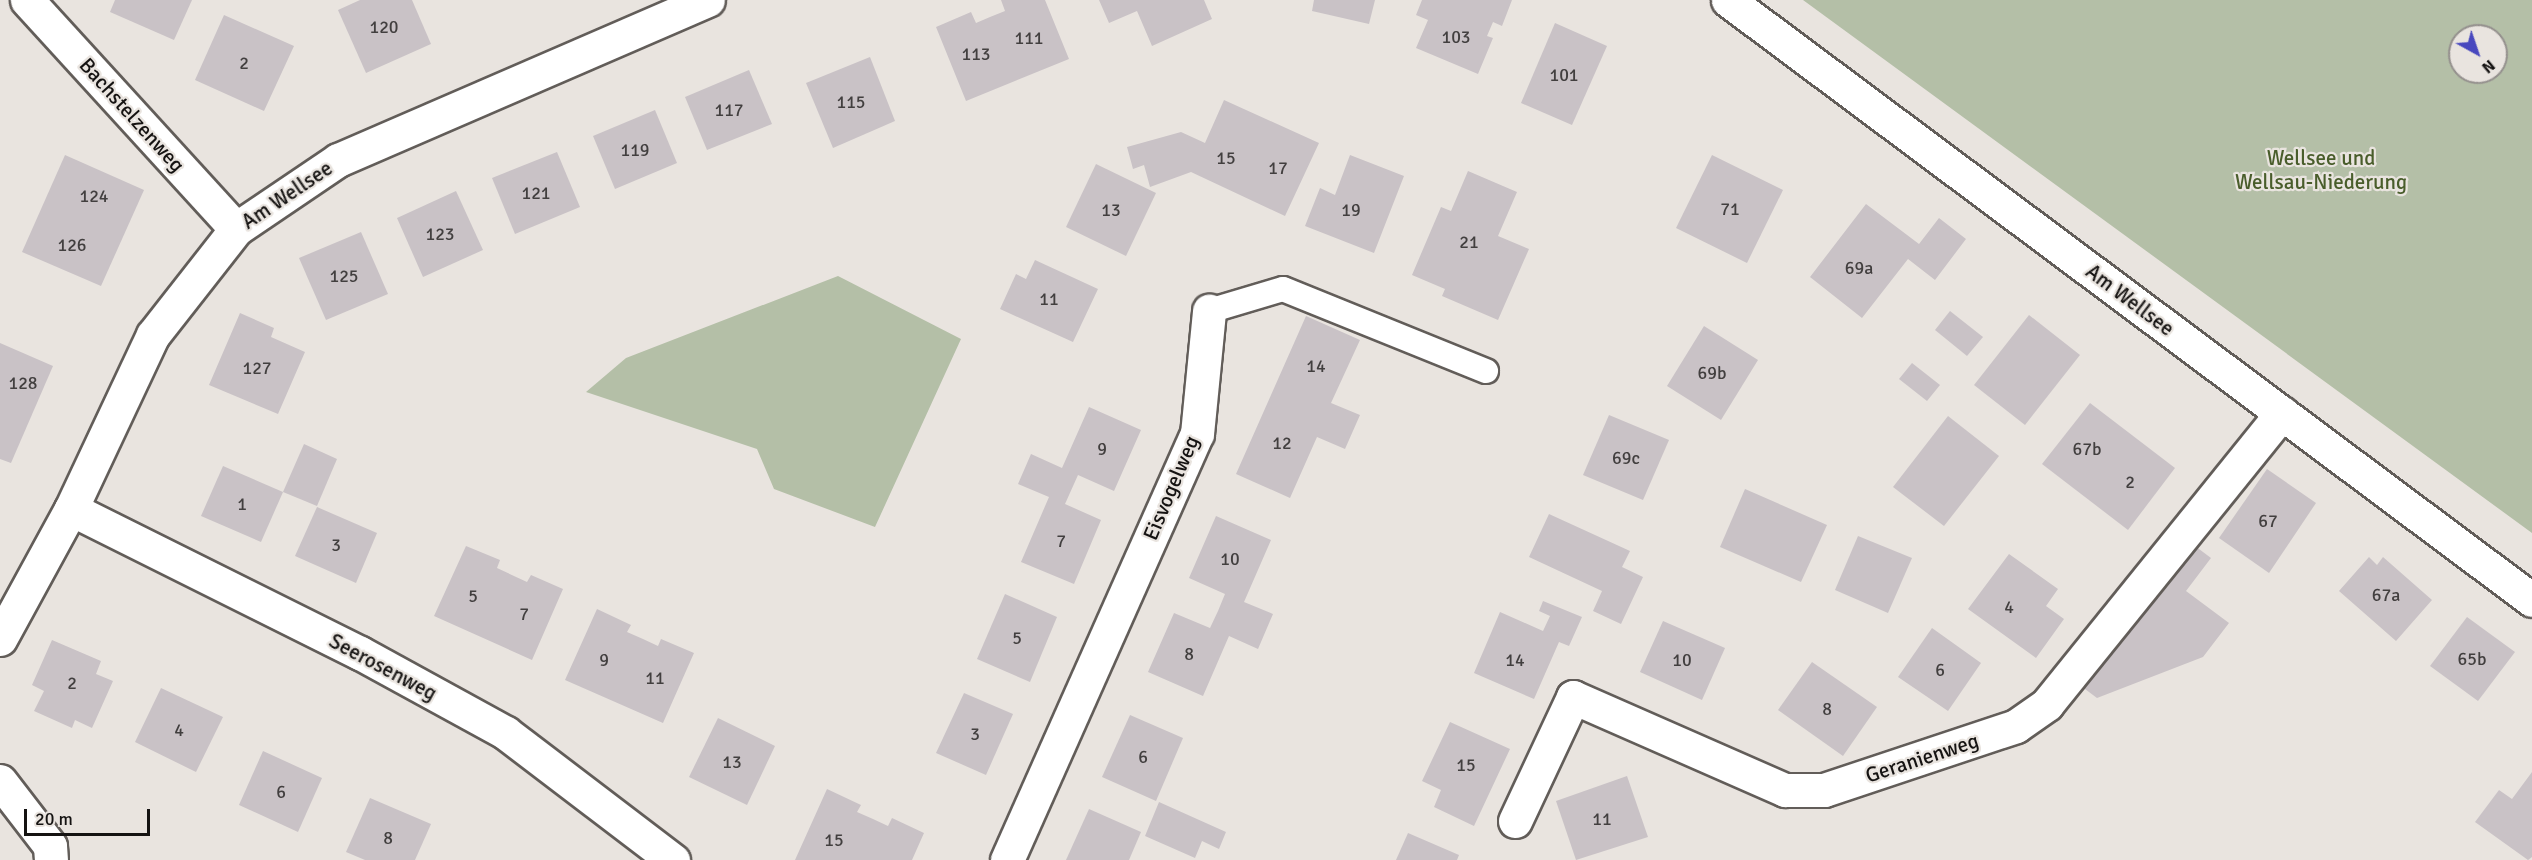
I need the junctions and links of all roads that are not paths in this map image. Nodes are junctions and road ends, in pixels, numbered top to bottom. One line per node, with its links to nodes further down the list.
1 (27, 0): 4 (street, Bachstelzenweg)
2 (708, 0): 4 (street, Am Wellsee)
3 (1728, 0): 7 (street, Am Wellsee)
4 (236, 229): 8 (street, Am Wellsee)
5 (1209, 311): 6 (lane, Eisvogelweg); 15 (street, Eisvogelweg)
6 (1486, 371)
7 (2282, 413): 9 (street, Am Wellsee); 12 (street, Geranienweg)
8 (71, 509): 10 (street, Am Wellsee); 14 (street, Seerosenweg)
9 (2532, 600)
10 (0, 639)
11 (0, 782): 13 (street)
12 (1515, 821)
13 (51, 860)
14 (673, 860)
15 (1007, 860)

